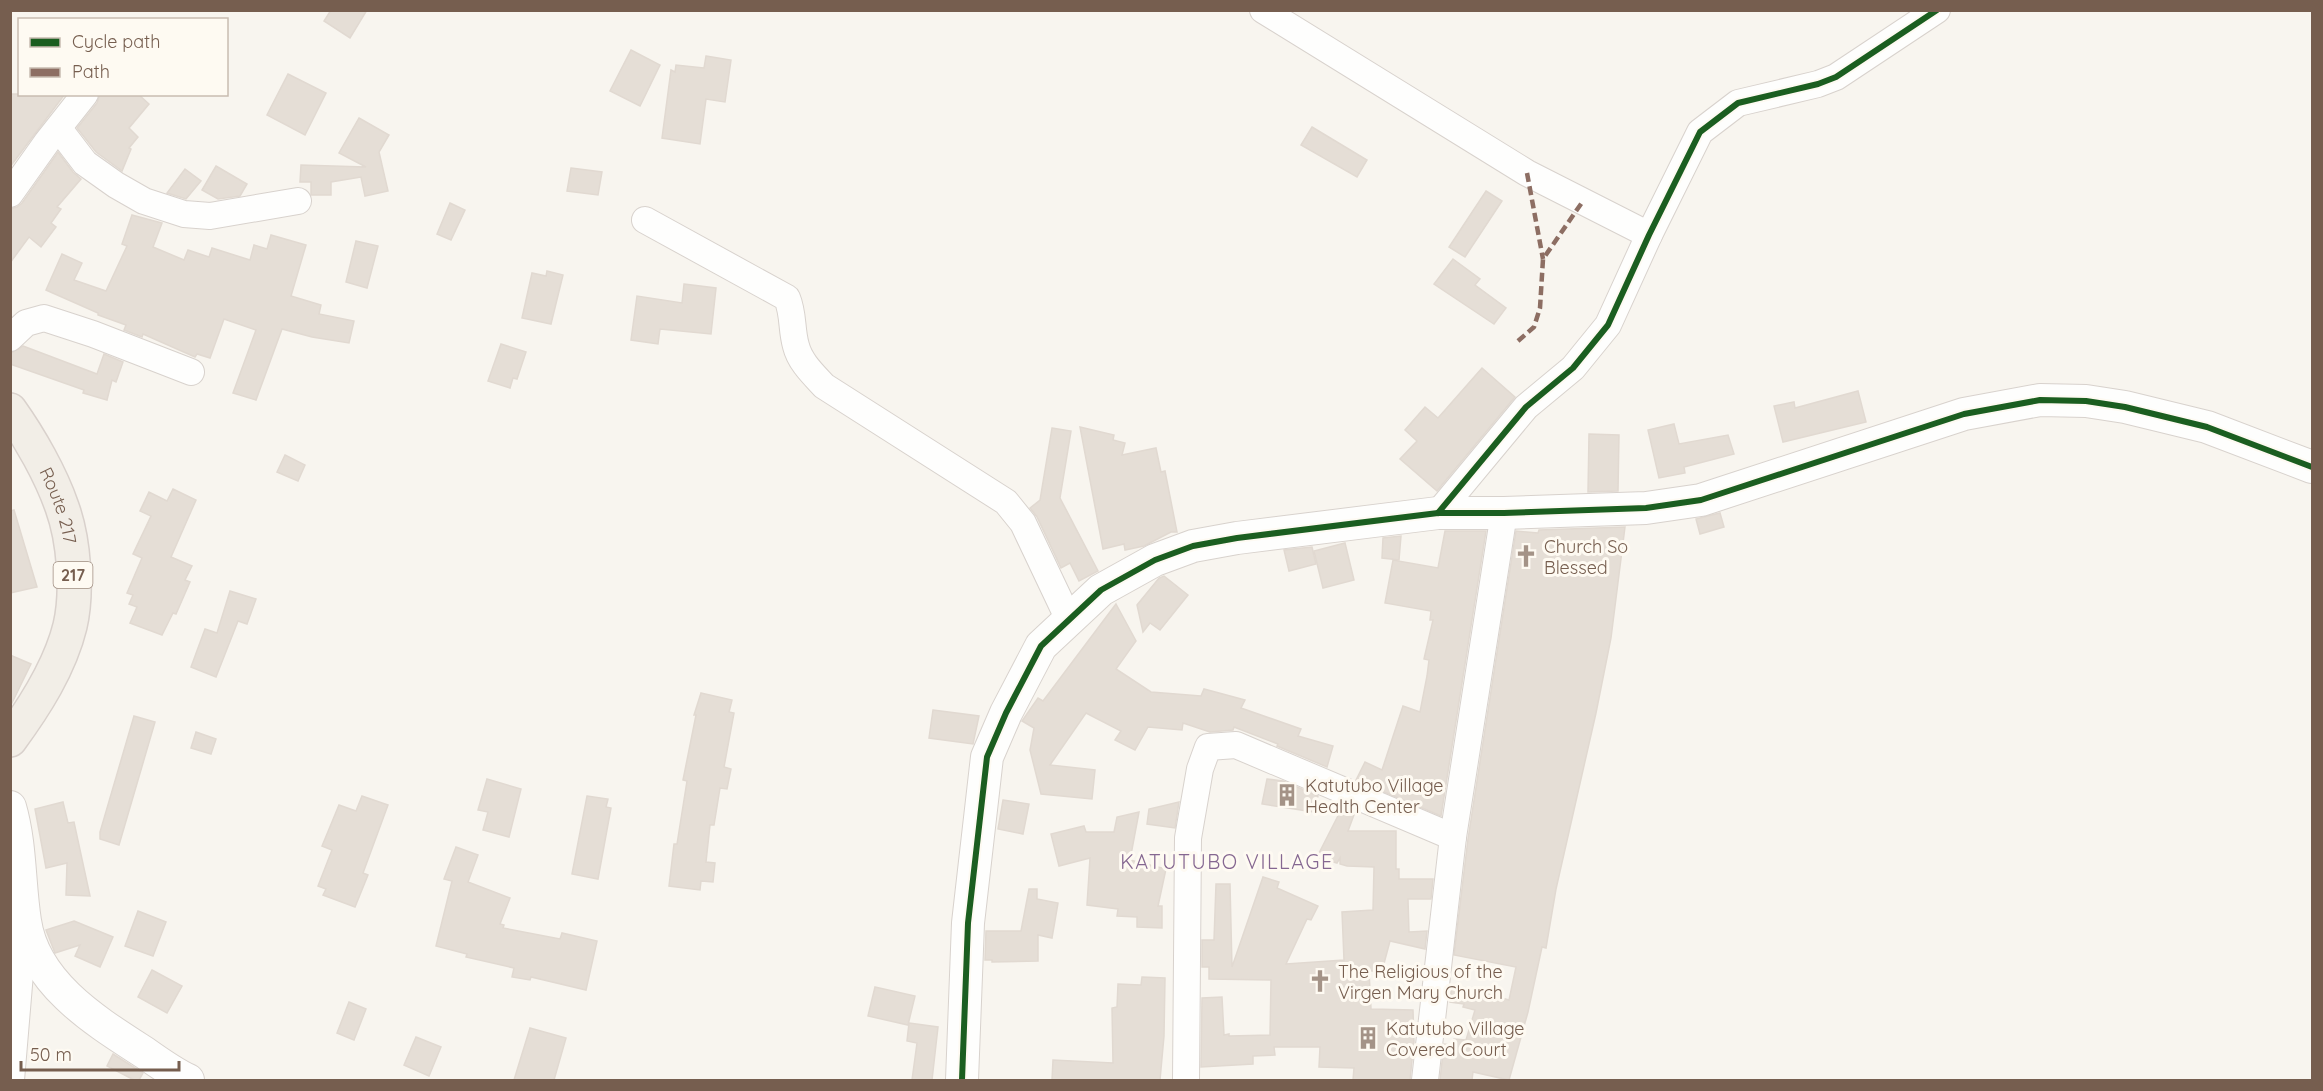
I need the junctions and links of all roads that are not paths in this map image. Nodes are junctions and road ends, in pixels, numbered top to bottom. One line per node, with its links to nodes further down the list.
1 (1263, 10): 8 (street)
2 (1937, 10): 8 (street)
3 (84, 96): 4 (street)
4 (59, 129): 5 (street); 6 (street)
5 (10, 194)
6 (298, 201)
7 (645, 220): 15 (street)
8 (1649, 235): 13 (street)
9 (10, 338): 10 (street)
10 (191, 372)
11 (10, 410): 16 (main road, Route 217 / 217)
12 (2313, 467): 14 (street)
13 (1438, 513): 14 (street); 15 (street)
14 (1504, 513): 18 (street)
15 (1069, 620): 22 (street)
16 (10, 740)
17 (10, 807): 19 (street)
18 (1453, 837): 23 (street); 24 (street)
19 (25, 923): 20 (street); 21 (street)
20 (11, 1080)
21 (188, 1080)
22 (962, 1080)
23 (1186, 1080)
24 (1425, 1080)

